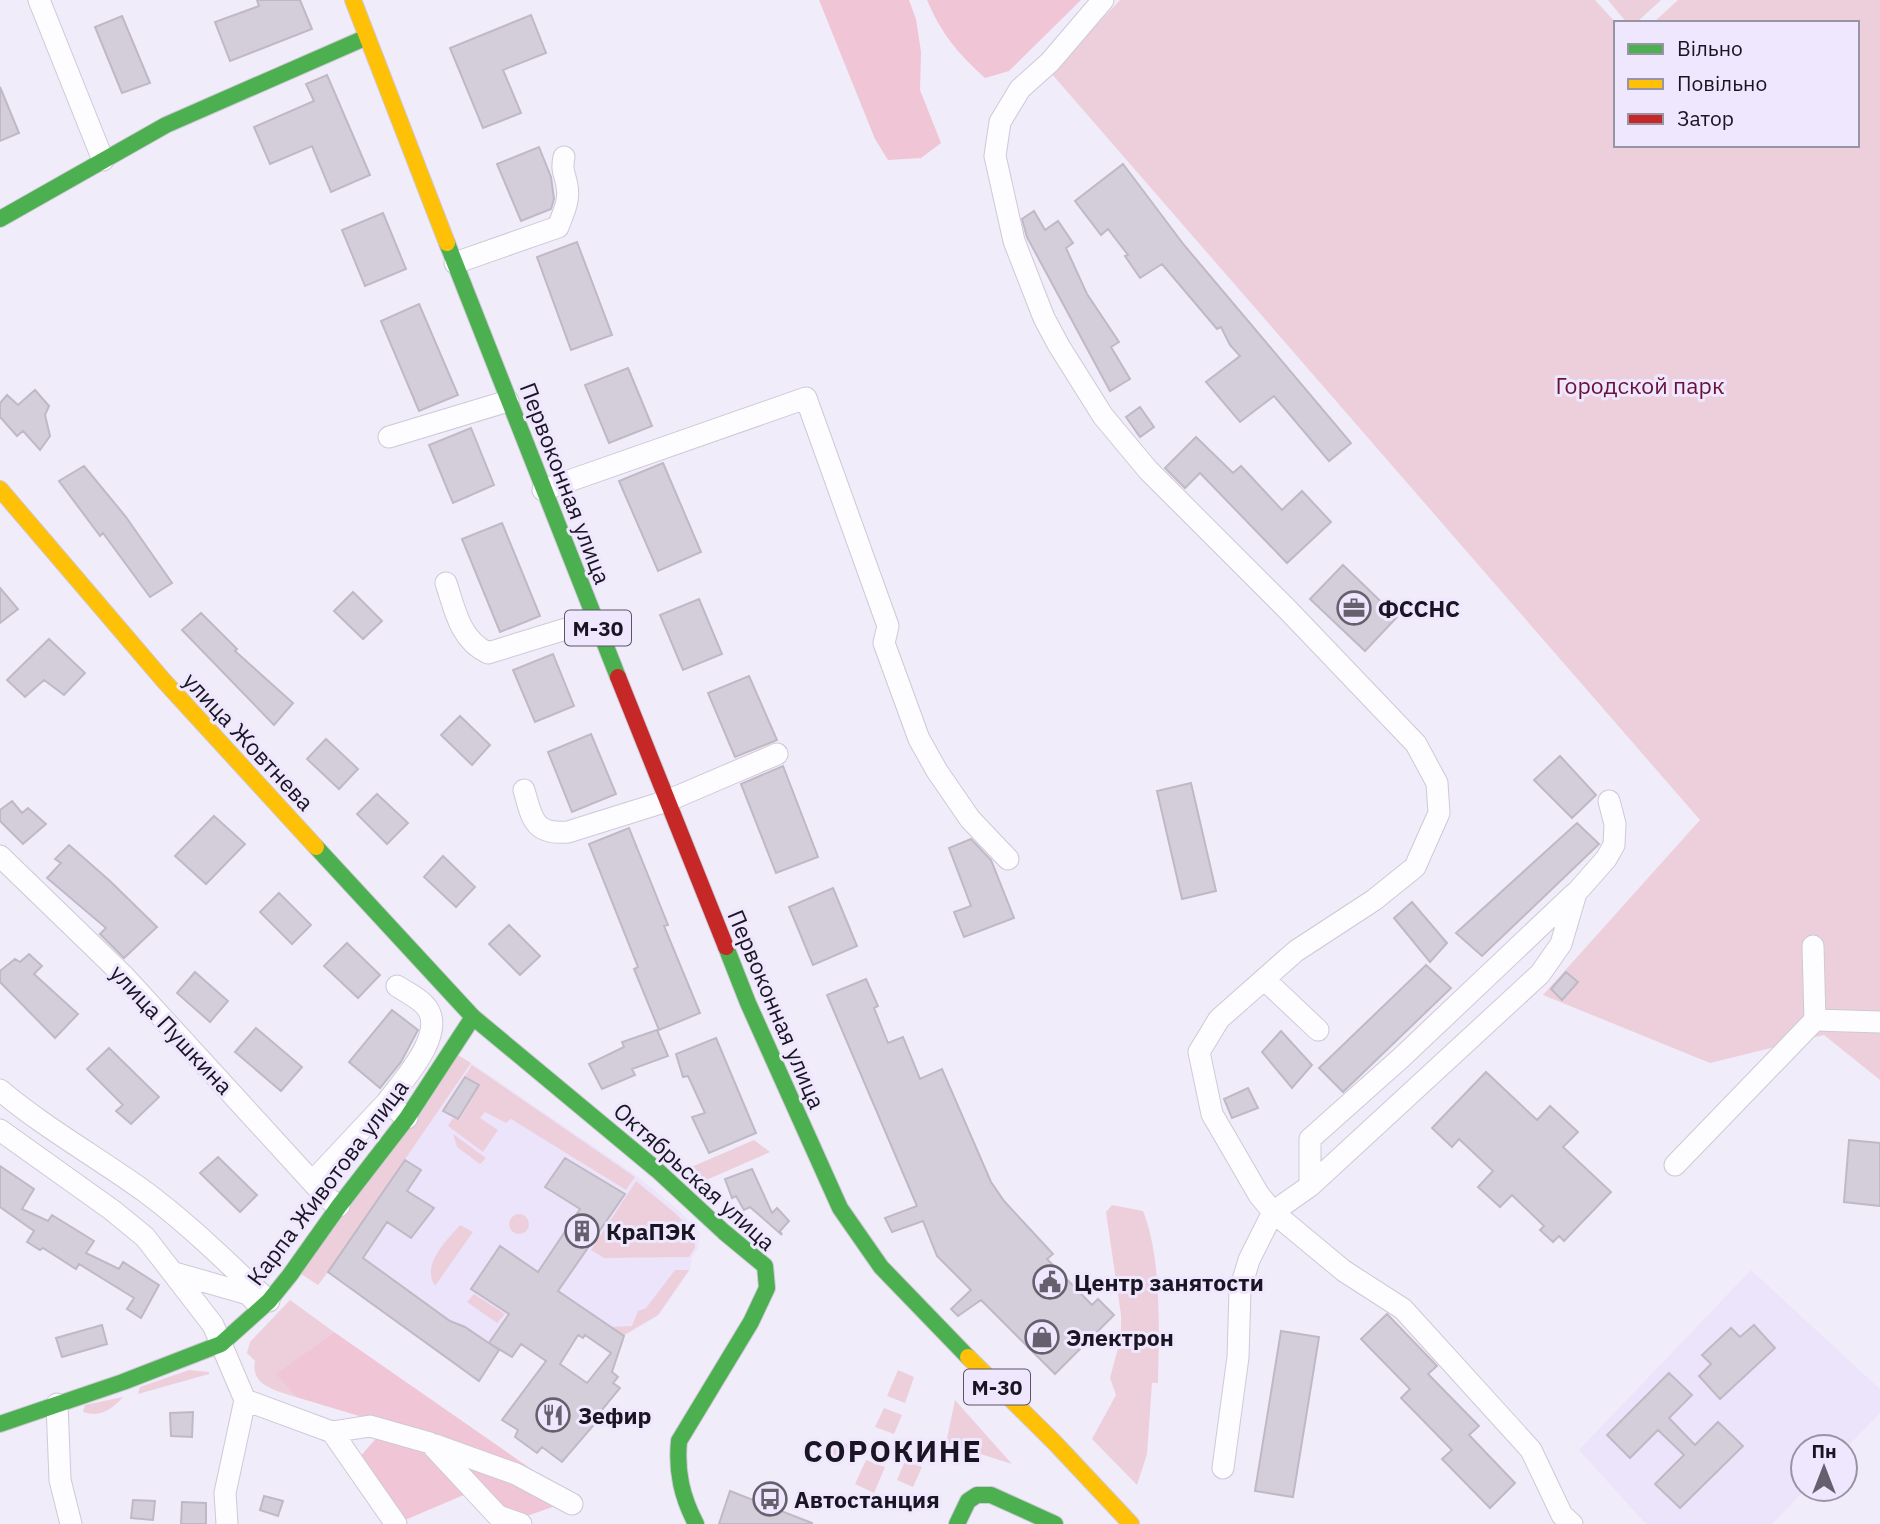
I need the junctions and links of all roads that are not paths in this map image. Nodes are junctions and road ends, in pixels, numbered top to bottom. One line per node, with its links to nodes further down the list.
1 (39, 0): 6 (street)
2 (353, 0): 4 (main road, Первоконная улица / М-30)
3 (1103, 0): 23 (street)
4 (368, 37): 6 (main road); 8 (main road, Первоконная улица / М-30)
5 (564, 157): 8 (street)
6 (103, 160): 7 (main road)
7 (0, 219)
8 (455, 263): 9 (main road, Первоконная улица / М-30)
9 (509, 401): 10 (street); 12 (main road, Первоконная улица / М-30)
10 (388, 437)
11 (0, 489): 25 (main road, улица Жовтнева)
12 (543, 491): 14 (main road, Первоконная улица / М-30); 20 (street)
13 (446, 583): 14 (street)
14 (595, 620): 17 (main road, Первоконная улица / М-30)
15 (777, 754): 17 (street)
16 (524, 790): 17 (street)
17 (667, 801): 57 (main road, Первоконная улица / М-30)
18 (1609, 801): 21 (street)
19 (0, 856): 34 (street, улица Пушкина)
20 (1008, 859)
21 (1576, 893): 35 (street); 35 (street)
22 (1813, 947): 26 (street)
23 (1265, 980): 28 (street); 37 (street)
24 (397, 986): 30 (street)
25 (473, 1017): 31 (main road, Карпа Животова улица); 54 (main road, Октябрьская улица)
26 (1815, 1020): 27 (street); 33 (street)
27 (1880, 1022)
28 (1318, 1030)
29 (0, 1090): 39 (street)
30 (387, 1102): 31 (street); 34 (street)
31 (407, 1118): 36 (main road, Карпа Животова улица)
32 (0, 1129): 38 (street)
33 (1675, 1165)
34 (313, 1181): 36 (street, улица Пушкина)
35 (1310, 1186): 37 (street)
36 (338, 1206): 39 (main road, Карпа Животова улица)
37 (1273, 1212): 46 (street); 49 (street)
38 (175, 1273): 39 (street); 40 (street)
39 (265, 1304): 40 (main road, Карпа Животова улица)
40 (222, 1343): 41 (street); 42 (main road, Карпа Животова улица)
41 (245, 1400): 44 (street); 51 (street)
42 (57, 1404): 43 (main road, Карпа Животова улица); 50 (street)
43 (0, 1424)
44 (332, 1432): 45 (street); 52 (street)
45 (430, 1443): 47 (street); 48 (street)
46 (1223, 1468)
47 (572, 1504)
48 (501, 1520): 53 (street)
49 (1562, 1521)
50 (71, 1524)
51 (227, 1524)
52 (396, 1524)
53 (521, 1524)
54 (696, 1524)
55 (957, 1524): 56 (main road)
56 (1055, 1524)
57 (1132, 1524)

